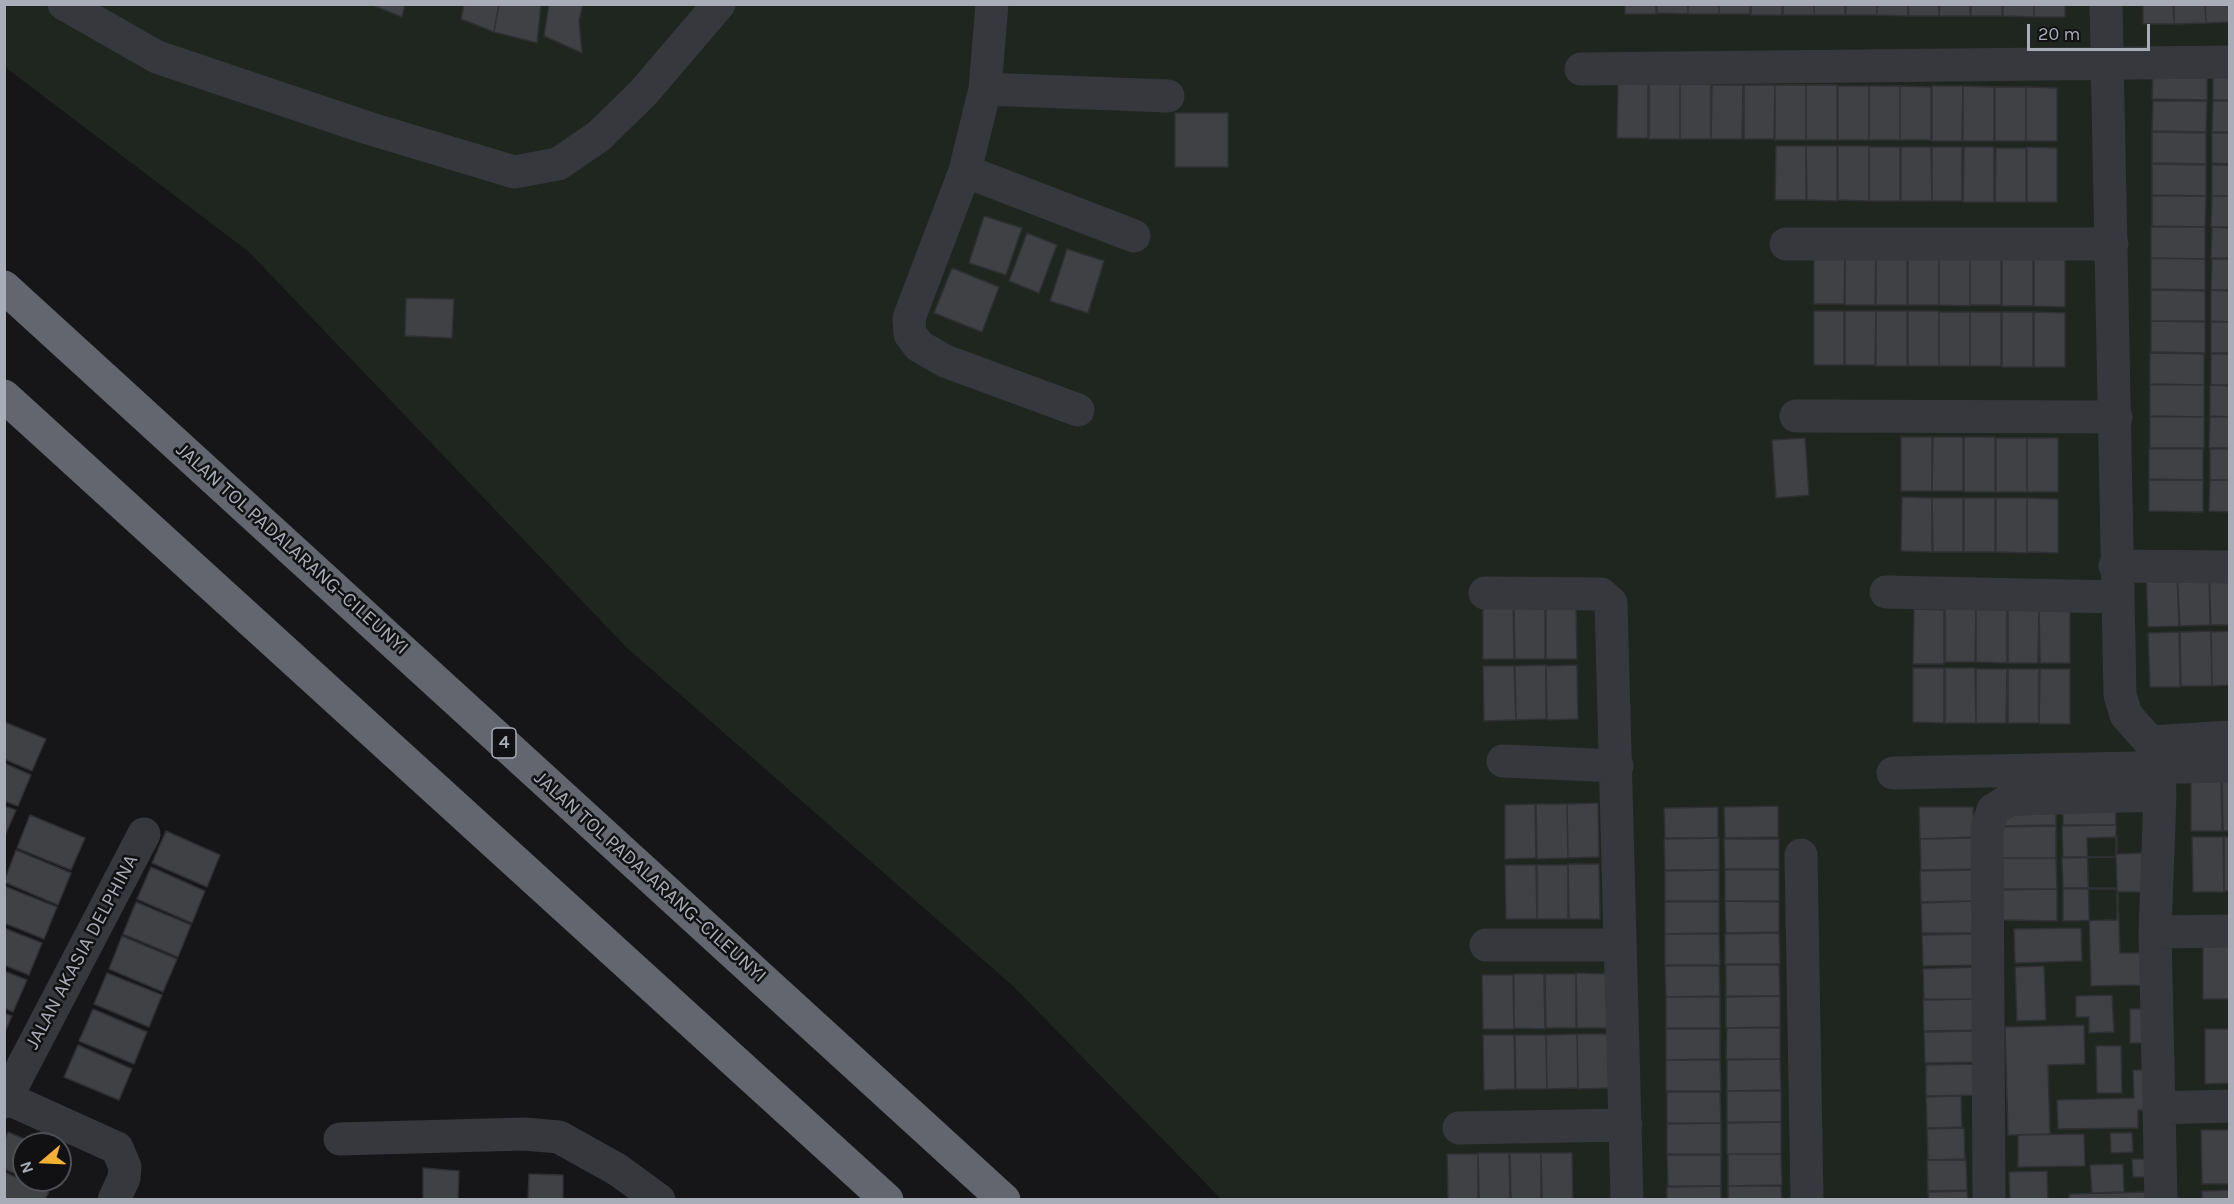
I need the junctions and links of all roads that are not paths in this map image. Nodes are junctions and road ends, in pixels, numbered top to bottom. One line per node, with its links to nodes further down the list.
1 (719, 4): 4 (street)
2 (992, 4): 8 (street)
3 (2106, 4): 6 (street)
4 (64, 5)
5 (2229, 62): 6 (street)
6 (2106, 64): 7 (street); 13 (street)
7 (1581, 69)
8 (985, 89): 9 (street); 10 (street)
9 (1168, 96)
10 (965, 171): 11 (street); 16 (street)
11 (1134, 236)
12 (1786, 244): 13 (street)
13 (2112, 244): 18 (street)
14 (4, 287): 44 (highway, JALAN TOL PADALARANG–CILEUNYI / 4)
15 (4, 396): 43 (highway)
16 (1078, 410)
17 (1796, 416): 18 (street)
18 (2116, 417): 20 (street)
19 (2229, 567): 20 (street)
20 (2116, 582): 21 (street); 27 (street)
21 (1886, 592)
22 (1485, 593): 25 (street)
23 (2229, 737): 27 (street)
24 (1503, 761): 25 (street)
25 (1617, 766): 34 (street)
26 (2229, 766): 27 (street)
27 (2156, 768): 28 (street); 32 (street); 47 (street)
28 (1893, 773)
29 (144, 834): 35 (street, JALAN AKASIA DELPHINA)
30 (1801, 855): 46 (street)
31 (2229, 931): 32 (street)
32 (2155, 932): 37 (street)
33 (1486, 945): 34 (street)
34 (1618, 945): 38 (street)
35 (5, 1099): 41 (street)
36 (2229, 1106): 37 (street)
37 (2158, 1108): 48 (street)
38 (1626, 1125): 39 (street); 45 (street)
39 (1459, 1128)
40 (340, 1139): 42 (street)
41 (114, 1200)
42 (659, 1200)
43 (887, 1200)
44 (1004, 1200)
45 (1627, 1200)
46 (1807, 1200)
47 (1989, 1200)
48 (2161, 1200)

